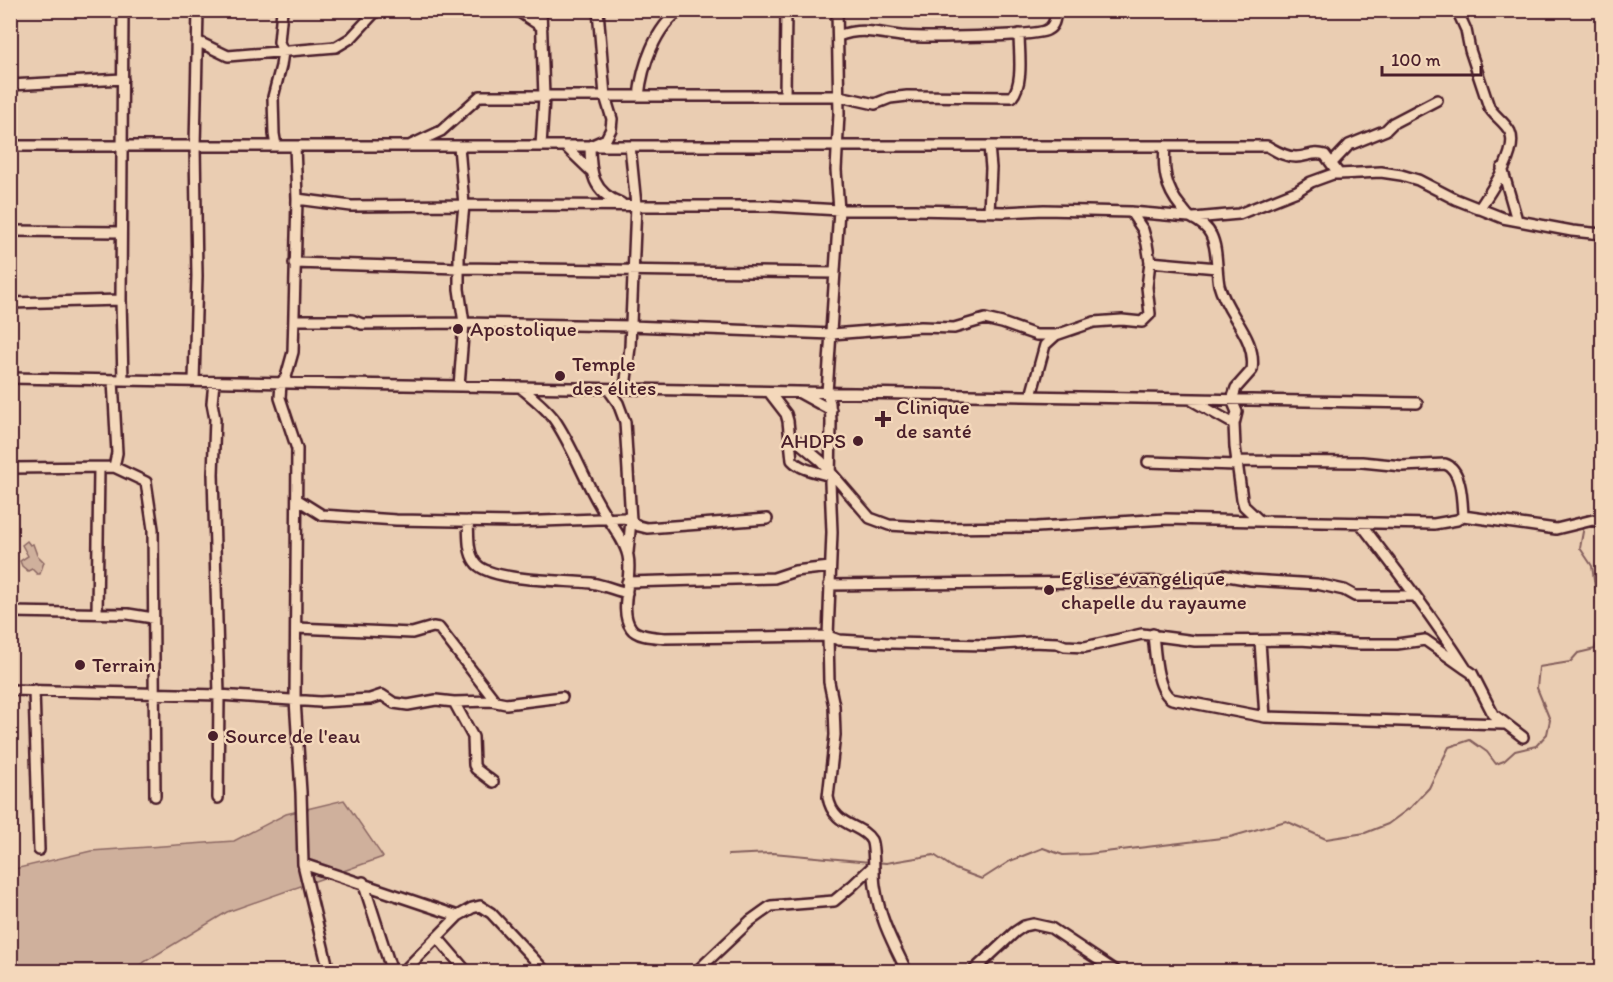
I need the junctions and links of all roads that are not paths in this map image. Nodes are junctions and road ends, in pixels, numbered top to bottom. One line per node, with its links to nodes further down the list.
1 (123, 10): 18 (street)
2 (198, 10): 16 (street)
3 (282, 10): 17 (street)
4 (377, 10): 17 (street)
5 (516, 10): 13 (street)
6 (541, 10): 13 (street)
7 (598, 10): 20 (street)
8 (786, 10): 22 (street)
9 (837, 10): 15 (street)
10 (1056, 10): 14 (street)
11 (1457, 10): 43 (street)
12 (676, 12): 21 (street)
13 (542, 27): 24 (street)
14 (1018, 34): 15 (street); 23 (street)
15 (838, 36): 23 (street)
16 (199, 42): 17 (street); 29 (street)
17 (283, 52): 30 (street)
18 (123, 79): 19 (street); 28 (street)
19 (10, 85)
20 (604, 96): 21 (street); 24 (street); 37 (street)
21 (639, 96): 22 (street)
22 (785, 96): 23 (street)
23 (839, 96): 39 (street)
24 (544, 97): 26 (street); 35 (street)
25 (1437, 100): 42 (street)
26 (441, 131): 32 (street); 33 (street)
27 (10, 146): 28 (street)
28 (122, 146): 29 (street); 56 (street)
29 (195, 146): 30 (street); 75 (street)
30 (276, 146): 31 (street)
31 (295, 146): 32 (street); 46 (street)
32 (408, 146): 33 (street)
33 (434, 146): 34 (street)
34 (459, 146): 35 (street); 47 (street)
35 (540, 146): 36 (street)
36 (565, 146): 37 (street); 44 (street)
37 (590, 146): 38 (street); 44 (street)
38 (630, 146): 39 (street); 48 (street)
39 (836, 146): 40 (street); 50 (street)
40 (988, 146): 41 (street); 51 (street)
41 (1165, 146): 42 (street); 53 (street)
42 (1332, 163): 45 (street)
43 (1502, 168): 49 (street); 54 (street)
44 (590, 170): 48 (street)
45 (1339, 174): 49 (street); 53 (street)
46 (297, 199): 47 (street); 59 (street)
47 (464, 205): 48 (street); 61 (street)
48 (632, 205): 50 (street); 63 (street)
49 (1479, 209): 54 (street)
50 (839, 210): 51 (street); 64 (street)
51 (989, 212): 52 (street)
52 (1131, 212): 53 (street); 58 (street)
53 (1192, 217): 62 (street)
54 (1517, 220): 57 (street)
55 (10, 231): 56 (street)
56 (121, 232): 66 (street)
57 (1602, 234)
58 (1150, 262): 62 (street); 72 (street)
59 (294, 263): 60 (street); 65 (street)
60 (309, 263): 61 (street); 65 (street)
61 (459, 268): 63 (street); 69 (street)
62 (1217, 268): 87 (street)
63 (633, 270): 64 (street); 70 (street)
64 (836, 273): 71 (street)
65 (294, 275): 68 (street)
66 (121, 300): 67 (street); 74 (street)
67 (10, 303)
68 (294, 320): 69 (street); 77 (street)
69 (464, 323): 70 (street); 78 (street)
70 (631, 326): 71 (street); 81 (street)
71 (831, 333): 72 (street); 84 (street)
72 (1056, 335): 85 (street)
73 (10, 378): 74 (street)
74 (118, 380): 75 (street); 94 (street)
75 (194, 381): 76 (street)
76 (214, 382): 77 (street); 124 (street)
77 (281, 383): 78 (street); 98 (street)
78 (459, 386): 79 (street)
79 (520, 387): 80 (street); 100 (street)
80 (608, 389): 81 (street); 102 (street)
81 (623, 389): 82 (street)
82 (770, 392): 83 (street); 91 (street)
83 (798, 392): 84 (street); 89 (street)
84 (826, 393): 85 (street); 89 (street)
85 (1031, 396): 86 (street)
86 (1188, 399): 87 (street); 90 (street)
87 (1232, 400): 88 (street); 90 (street)
88 (1417, 403)
89 (831, 410): 97 (street)
90 (1234, 424): 93 (street)
91 (790, 435): 97 (street); 97 (street)
92 (1148, 462): 93 (street)
93 (1236, 463): 99 (street); 103 (street)
94 (114, 467): 96 (street); 115 (street)
95 (10, 468): 96 (street)
96 (99, 468): 114 (street)
97 (830, 474): 103 (street); 108 (street)
98 (297, 500): 104 (street); 116 (street)
99 (1463, 516): 105 (street); 106 (street)
100 (607, 518): 102 (street); 104 (street); 107 (street)
101 (767, 519): 102 (street)
102 (631, 520): 107 (street)
103 (1260, 521): 106 (street)
104 (468, 522): 111 (street)
105 (1602, 523)
106 (1361, 524): 112 (street)
107 (628, 554): 109 (street)
108 (830, 567): 109 (street); 110 (street)
109 (627, 582): 111 (street)
110 (829, 585): 112 (street); 118 (street)
111 (627, 593): 118 (street)
112 (1414, 596): 120 (street)
113 (10, 612): 114 (street)
114 (97, 613): 115 (street)
115 (153, 618): 123 (street)
116 (297, 628): 126 (street); 128 (street)
117 (1153, 634): 118 (street); 119 (street); 129 (street)
118 (828, 636): 137 (street)
119 (1260, 641): 120 (street); 129 (street)
120 (1466, 669): 130 (street)
121 (10, 690): 122 (street)
122 (34, 690): 123 (street); 135 (street)
123 (156, 694): 124 (street); 133 (street)
124 (219, 695): 126 (street); 134 (street)
125 (562, 697): 128 (street)
126 (295, 700): 127 (street); 136 (street)
127 (454, 702): 128 (street); 132 (street)
128 (496, 702)
129 (1265, 717): 130 (street)
130 (1504, 724): 131 (street)
131 (1523, 737)
132 (493, 782)
133 (155, 796)
134 (218, 798)
135 (39, 850)
136 (303, 864): 138 (street); 141 (street)
137 (873, 866): 146 (street); 147 (street)
138 (363, 882): 139 (street); 142 (street)
139 (459, 916): 140 (street); 145 (street)
140 (436, 936): 143 (street); 144 (street)
141 (329, 972)
142 (392, 972)
143 (403, 972)
144 (467, 972)
145 (546, 972)
146 (696, 972)
147 (907, 972)
148 (972, 972): 149 (street)
149 (1117, 972)

